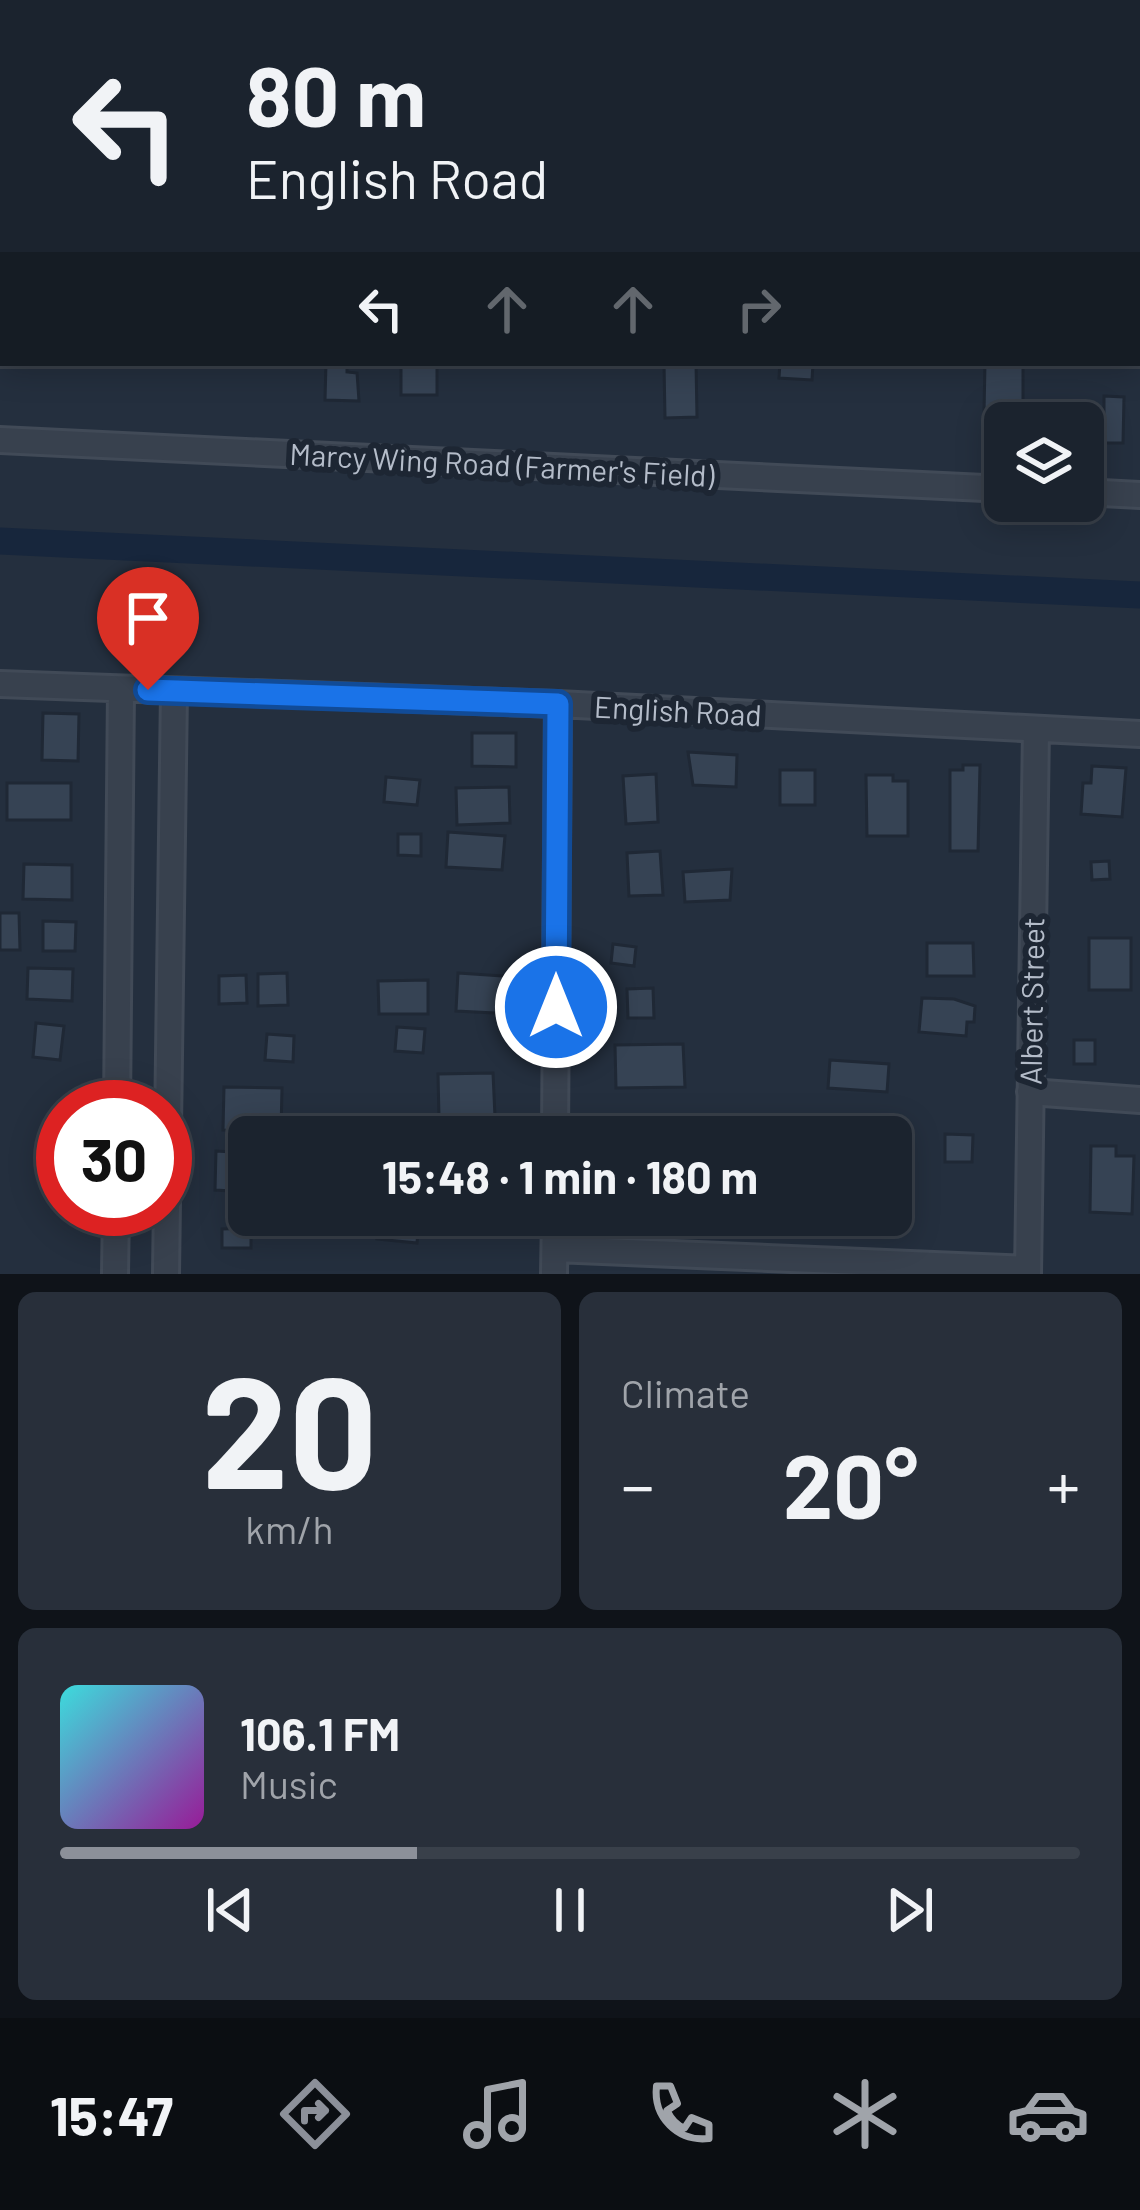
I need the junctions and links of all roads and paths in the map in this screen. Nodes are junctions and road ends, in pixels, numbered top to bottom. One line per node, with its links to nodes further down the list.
1 (0, 440): 2 (street, Marcy Wing Road (Farmer's Field))
2 (984, 487)
3 (1104, 493): 4 (street)
4 (1140, 495)
5 (0, 684): 6 (street, English Road)
6 (121, 690): 7 (street, English Road); 11 (street)
7 (175, 691): 8 (street, English Road); 19 (street)
8 (558, 704): 9 (street, English Road); 14 (street)
9 (1036, 729): 10 (street, English Road); 12 (street, Albert Street)
10 (1140, 734)
11 (118, 1080)
12 (1030, 1092): 13 (street); 17 (street, Albert Street)
13 (1140, 1100)
14 (556, 1116)
15 (116, 1236): 18 (street)
16 (555, 1262): 17 (street)
17 (1028, 1272)
18 (115, 1274)
19 (166, 1274)

